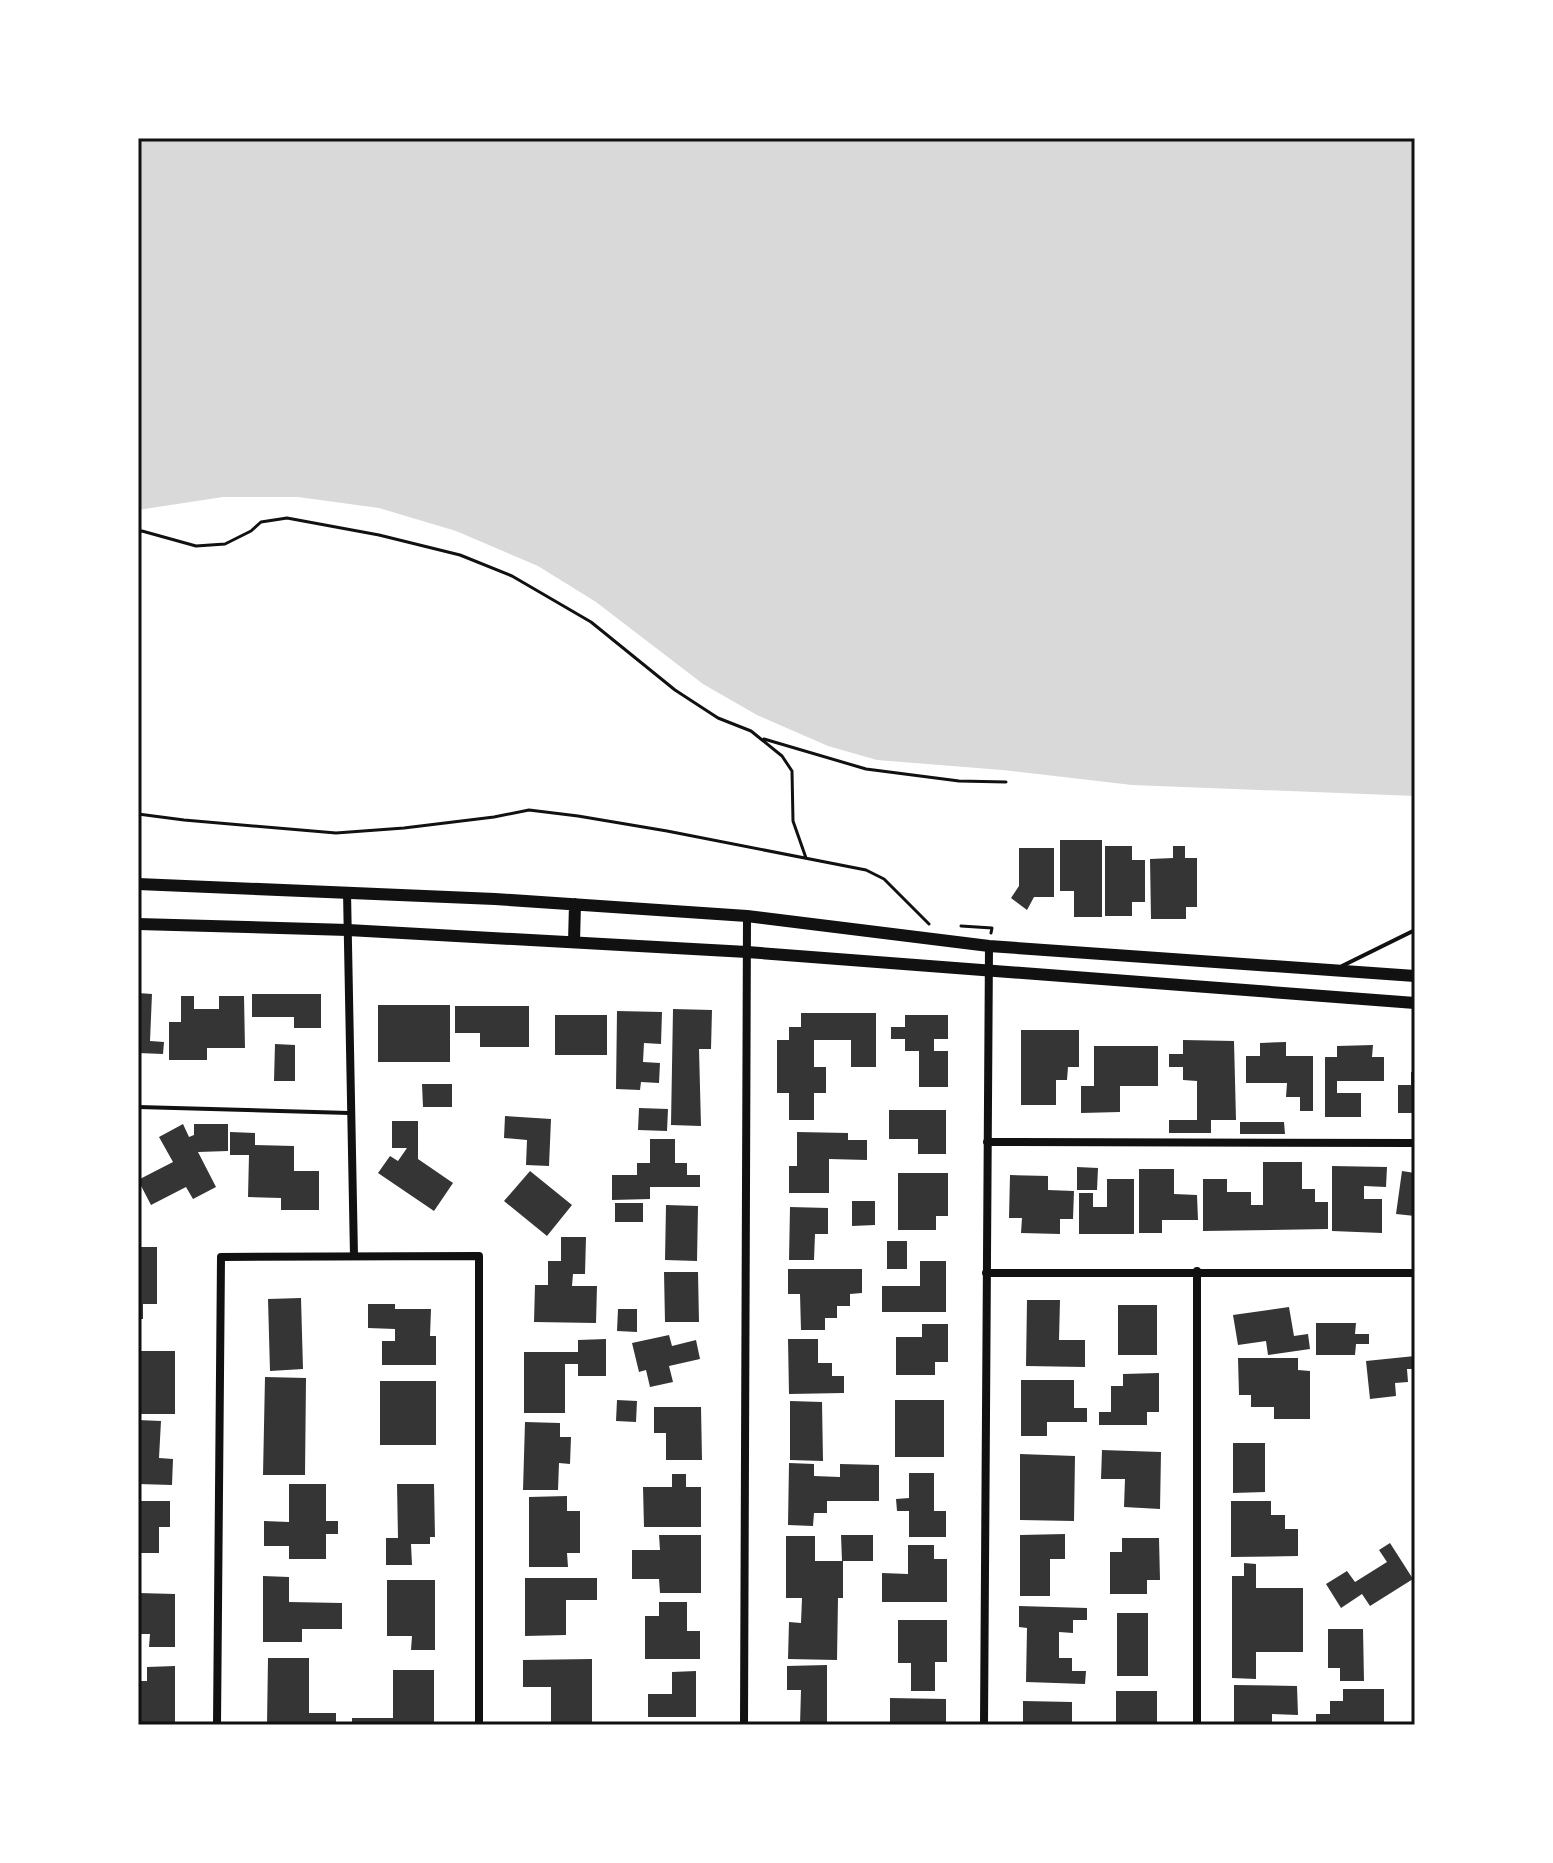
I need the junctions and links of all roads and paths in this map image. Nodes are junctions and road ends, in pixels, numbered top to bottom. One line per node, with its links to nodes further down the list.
1 (138, 532): 2 (path)
2 (760, 738): 3 (path); 5 (path)
3 (1006, 782)
4 (138, 814): 5 (path)
5 (806, 858): 11 (path)
6 (138, 884): 7 (main road)
7 (347, 892): 8 (main road); 13 (street)
8 (575, 904): 9 (main road); 15 (main road)
9 (747, 916): 16 (main road); 17 (street)
10 (138, 924): 13 (main road)
11 (941, 925)
12 (954, 926): 16 (path)
13 (348, 930): 15 (main road); 25 (street)
14 (1415, 930): 20 (lane)
15 (574, 942): 17 (main road)
16 (989, 946): 18 (main road); 19 (street)
17 (747, 952): 19 (main road); 34 (street)
18 (1162, 958): 20 (main road); 22 (main road)
19 (989, 970): 22 (main road); 26 (street)
20 (1334, 970): 21 (main road)
21 (1415, 976)
22 (1160, 983): 23 (main road)
23 (1415, 1003)
24 (138, 1107): 25 (lane)
25 (351, 1113): 28 (street)
26 (987, 1142): 27 (street); 30 (street)
27 (1415, 1143)
28 (354, 1256): 32 (street); 33 (street)
29 (1197, 1271): 30 (street); 31 (street); 36 (street)
30 (986, 1273): 35 (street)
31 (1415, 1273)
32 (217, 1725)
33 (479, 1725)
34 (744, 1725)
35 (984, 1725)
36 (1197, 1725)

